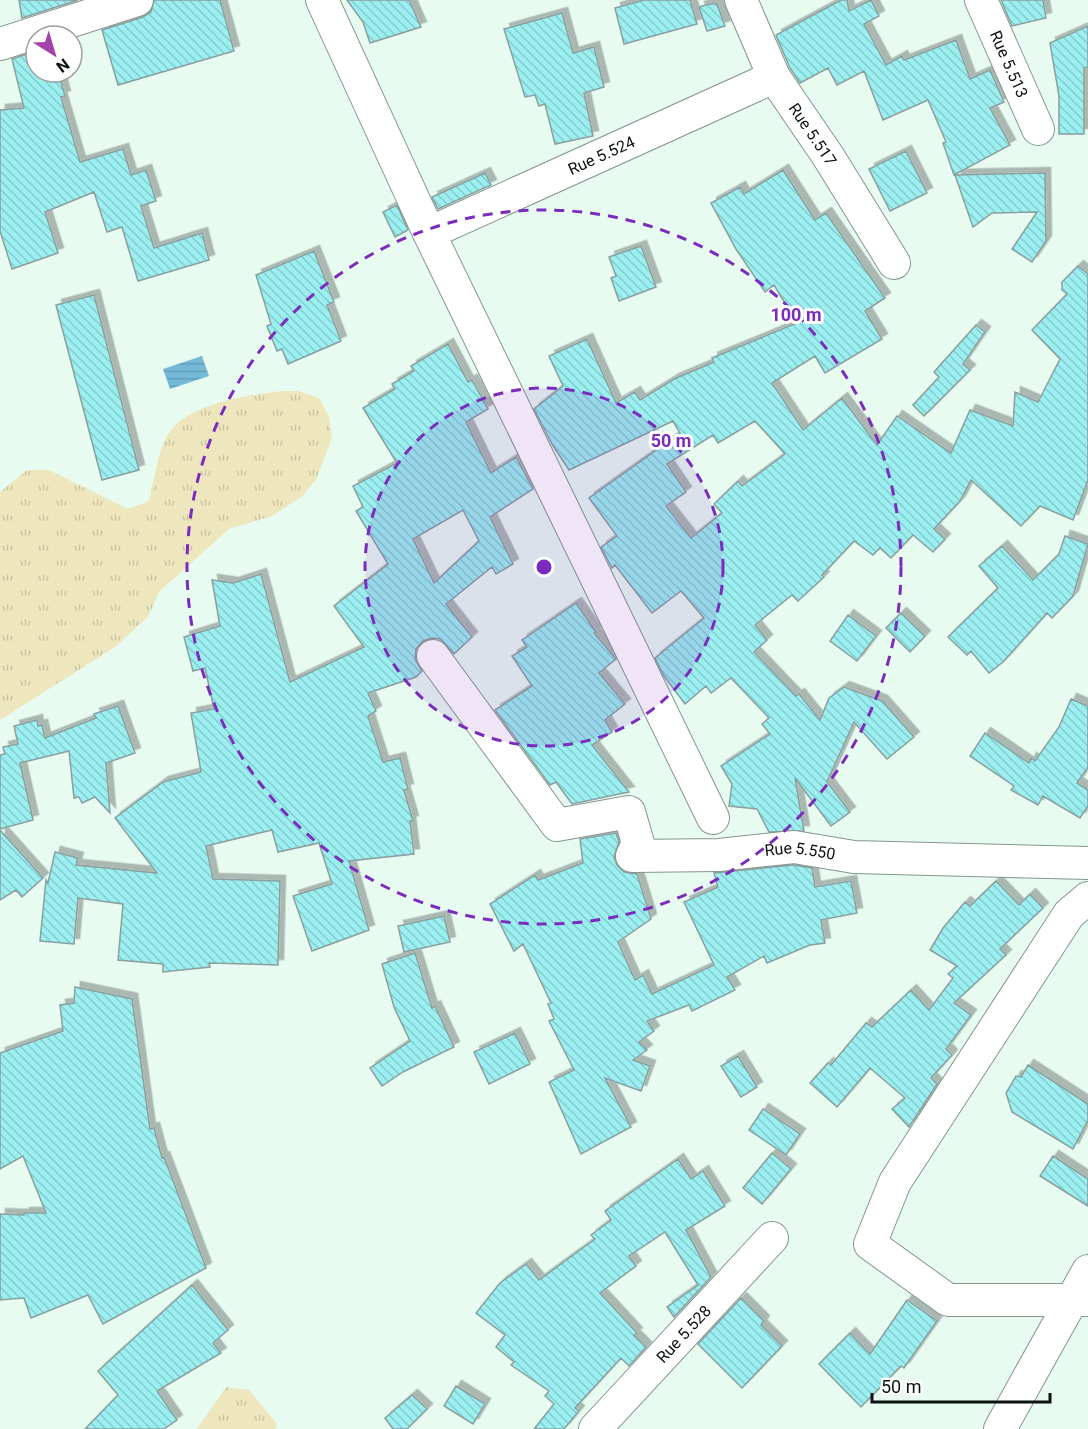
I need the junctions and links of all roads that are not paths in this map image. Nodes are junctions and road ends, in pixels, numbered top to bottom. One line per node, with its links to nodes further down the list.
1 (137, 0): 5 (street)
2 (322, 0): 8 (street)
3 (741, 0): 6 (street, Rue 5.517)
4 (981, 0): 7 (street, Rue 5.513)
5 (0, 44)
6 (774, 77): 8 (street, Rue 5.524); 9 (street, Rue 5.517)
7 (1038, 129)
8 (429, 233): 11 (street)
9 (894, 263)
10 (433, 656): 12 (street, Rue 5.550)
11 (713, 818)
12 (1088, 863)
13 (1088, 898): 16 (street)
14 (772, 1238): 17 (street, Rue 5.528)
15 (1088, 1271): 16 (street)
16 (1080, 1299): 18 (street)
17 (595, 1429)
18 (1000, 1429)

